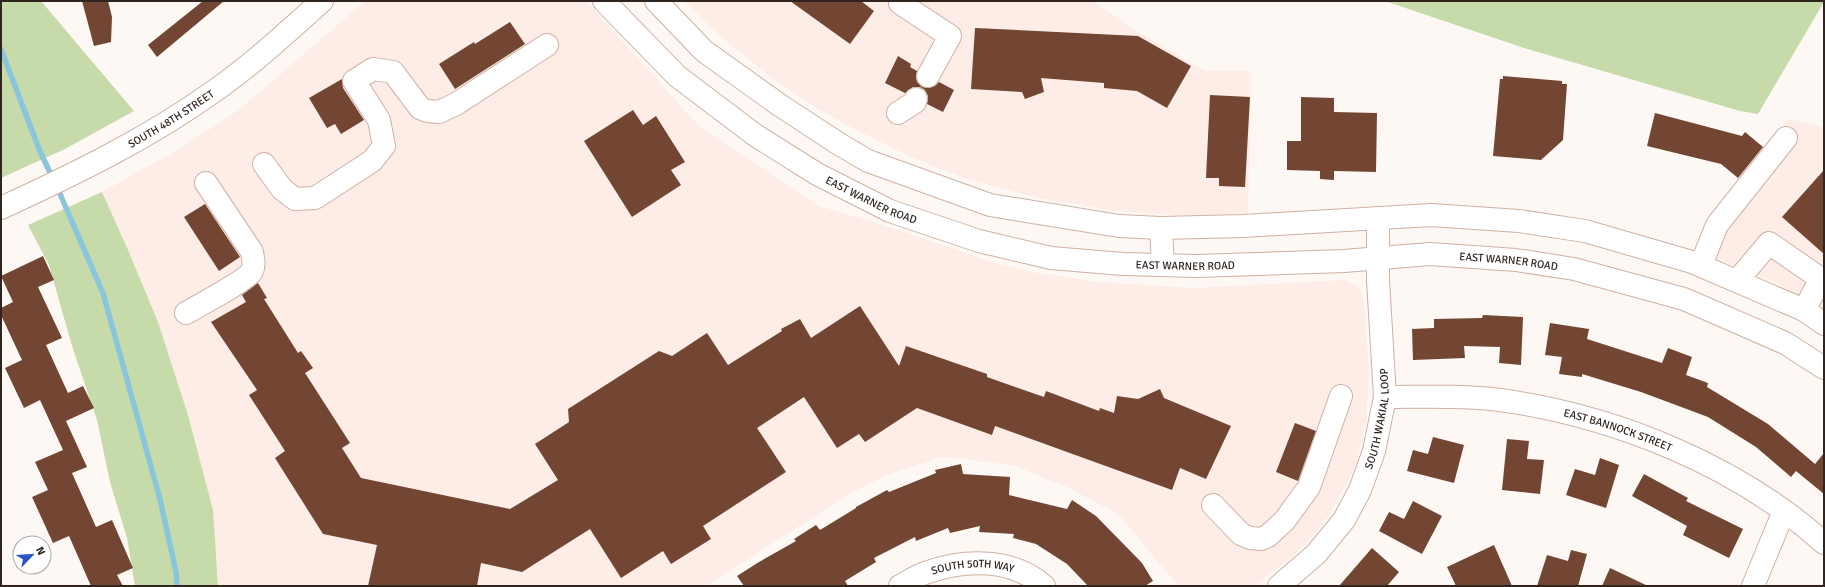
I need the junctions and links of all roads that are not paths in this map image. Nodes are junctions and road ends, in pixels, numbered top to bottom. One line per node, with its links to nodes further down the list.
1 (322, 1): 12 (main road, SOUTH 48TH STREET)
2 (604, 1): 17 (main road, EAST WARNER ROAD)
3 (656, 1): 14 (main road)
4 (900, 3): 6 (main road)
5 (547, 45): 10 (main road)
6 (928, 76)
7 (916, 99): 8 (main road)
8 (898, 113)
9 (1786, 138): 16 (main road)
10 (264, 164)
11 (206, 183): 21 (main road)
12 (1, 208)
13 (1378, 218): 14 (main road); 15 (main road, SOUTH WAKIAL LOOP); 16 (main road)
14 (1161, 228): 17 (main road)
15 (1378, 257): 17 (main road, EAST WARNER ROAD); 23 (main road, EAST WARNER ROAD); 25 (main road, SOUTH WAKIAL LOOP)
16 (1701, 265): 19 (main road)
17 (1163, 266)
18 (1823, 280): 19 (main road); 20 (main road)
19 (1737, 281): 20 (main road)
20 (1804, 310): 22 (main road)
21 (186, 313)
22 (1824, 324)
23 (1824, 368)
24 (1341, 396): 26 (main road)
25 (1385, 397): 27 (main road, EAST BANNOCK STREET); 29 (main road, SOUTH WAKIAL LOOP)
26 (1213, 505)
27 (1784, 511): 28 (main road, EAST BANNOCK STREET); 32 (main road)
28 (1824, 543)
29 (1291, 582)
30 (900, 586): 31 (main road, SOUTH 50TH WAY)
31 (1044, 586)
32 (1753, 586)

